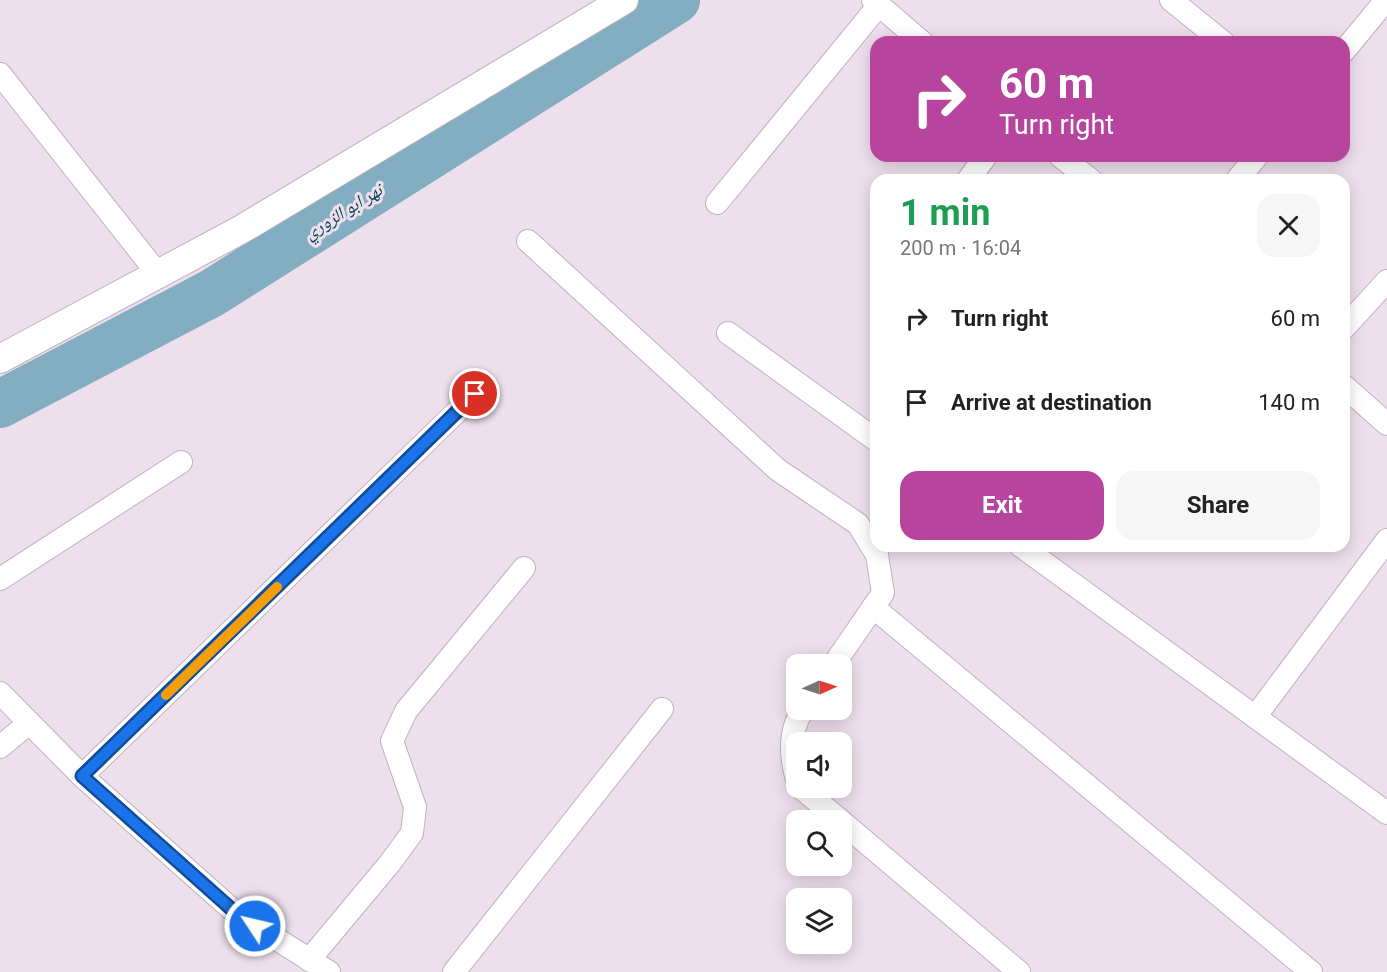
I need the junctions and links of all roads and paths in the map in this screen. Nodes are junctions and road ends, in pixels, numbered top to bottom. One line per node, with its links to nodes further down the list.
1 (624, 0): 15 (street)
2 (1172, 0): 6 (street)
3 (1386, 0): 7 (street)
4 (876, 2): 5 (street); 13 (street)
5 (915, 36)
6 (1216, 36)
7 (1350, 44)
8 (0, 74): 15 (street)
9 (1068, 162): 11 (street)
10 (1252, 162): 12 (street)
11 (1083, 174)
12 (1243, 174)
13 (717, 202)
14 (528, 242): 26 (street)
15 (158, 274): 19 (street)
16 (1387, 281): 17 (street)
17 (1350, 321)
18 (728, 333): 23 (street)
19 (0, 359)
20 (1350, 391): 22 (street)
21 (475, 394): 38 (street)
22 (1387, 424)
23 (870, 436)
24 (181, 462): 30 (street)
25 (1387, 540): 35 (street)
26 (870, 544)
27 (875, 552): 31 (street)
28 (1029, 552): 35 (street)
29 (524, 568): 43 (street)
30 (0, 579)
31 (873, 607): 32 (street); 47 (street)
32 (841, 654)
33 (0, 693): 36 (street)
34 (662, 709): 45 (street)
35 (1255, 717): 41 (street)
36 (29, 723): 37 (street); 38 (street)
37 (0, 747)
38 (82, 776): 43 (street)
39 (813, 798): 40 (street)
40 (828, 810)
41 (1387, 813)
42 (852, 830): 46 (street)
43 (309, 960): 44 (street)
44 (329, 972)
45 (454, 972)
46 (1018, 972)
47 (1311, 972)

